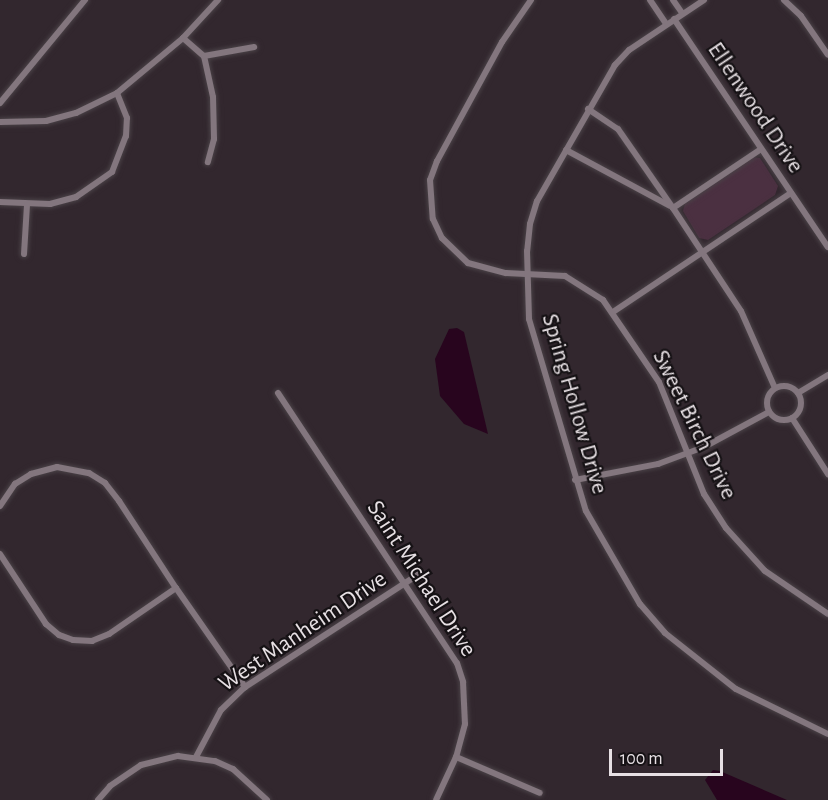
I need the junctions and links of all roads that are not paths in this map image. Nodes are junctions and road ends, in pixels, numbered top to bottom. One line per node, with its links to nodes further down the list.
1 (85, 0): 16 (street)
2 (218, 0): 11 (street)
3 (531, 0): 29 (street, Sweet Birch Drive)
4 (650, 0): 10 (street)
5 (674, 0): 8 (street)
6 (704, 0): 8 (street, Spring Hollow Drive)
7 (784, 0): 13 (street)
8 (682, 13): 9 (street, Spring Hollow Drive)
9 (674, 19): 10 (street, Spring Hollow Drive); 19 (street, Ellenwood Drive)
10 (666, 24): 17 (street, Spring Hollow Drive)
11 (183, 38): 14 (street); 15 (street)
12 (254, 47): 14 (street)
13 (828, 55)
14 (204, 56): 21 (street)
15 (117, 93): 18 (street); 24 (street)
16 (0, 103)
17 (588, 109): 20 (street, Spring Hollow Drive); 25 (street)
18 (0, 122)
19 (761, 149): 22 (street, Ellenwood Drive); 25 (street)
20 (566, 150): 25 (street); 29 (street, Spring Hollow Drive)
21 (208, 162)
22 (790, 194): 26 (street, Ellenwood Drive); 27 (street)
23 (0, 201): 24 (street)
24 (27, 205): 28 (street)
25 (673, 208): 27 (street)
26 (828, 247)
27 (702, 253): 30 (street); 32 (street)
28 (24, 254)
29 (527, 273): 30 (street, Sweet Birch Drive); 39 (street, Spring Hollow Drive)
30 (612, 312): 37 (street, Sweet Birch Drive)
31 (828, 375): 34 (street)
32 (775, 388): 34 (street); 35 (street)
33 (278, 393): 43 (street, Saint Michael Drive)
34 (798, 393): 36 (street)
35 (769, 412): 36 (street); 37 (street)
36 (792, 418): 38 (street)
37 (686, 454): 39 (street); 45 (street, Sweet Birch Drive)
38 (828, 474)
39 (575, 480): 47 (street, Spring Hollow Drive)
40 (0, 506): 44 (street)
41 (0, 554): 44 (street)
42 (419, 574): 43 (street, West Manheim Drive)
43 (406, 584): 46 (street, West Manheim Drive); 49 (street, Saint Michael Drive)
44 (176, 588): 46 (street)
45 (828, 614)
46 (245, 687): 48 (street, West Manheim Drive)
47 (828, 734)
48 (196, 757): 51 (street); 52 (street)
49 (456, 757): 50 (street); 53 (street, Saint Michael Drive)
50 (540, 793)
51 (98, 800)
52 (267, 800)
53 (436, 800)

